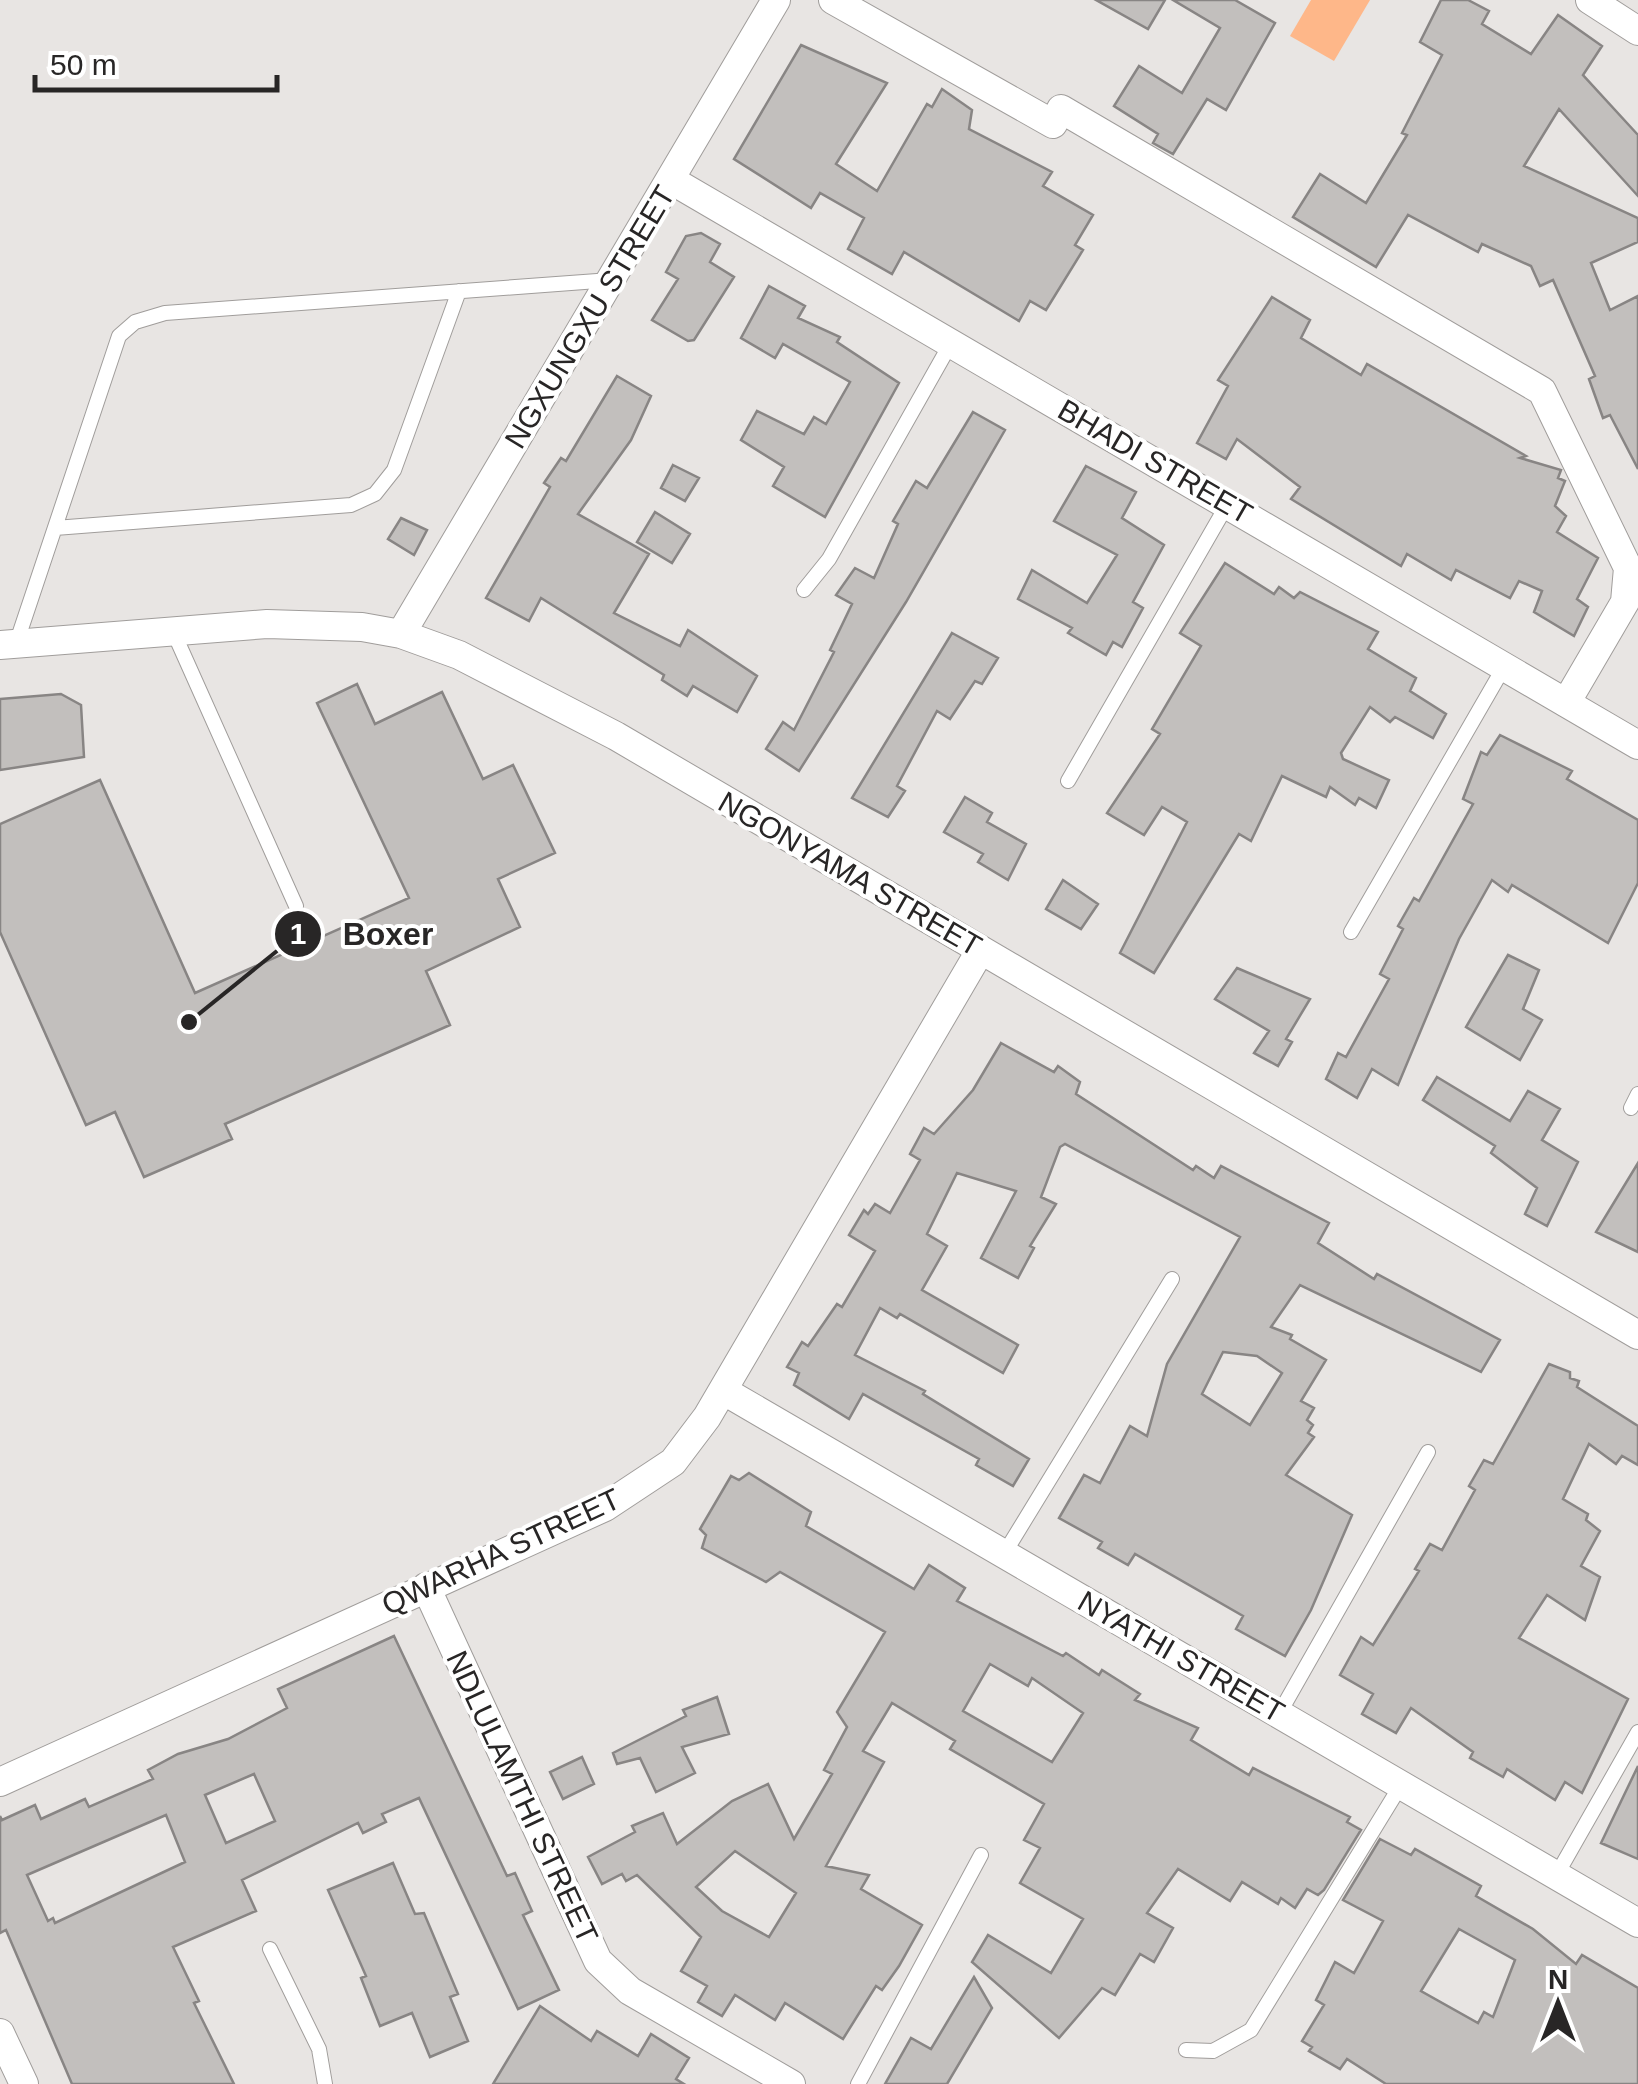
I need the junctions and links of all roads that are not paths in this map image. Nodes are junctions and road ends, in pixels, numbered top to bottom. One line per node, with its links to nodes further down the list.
1 (776, 0): 5 (street, NGXUNGXU STREET)
2 (832, 0): 16 (street)
3 (1590, 0): 4 (street)
4 (1638, 31)
5 (671, 180): 6 (street, NGXUNGXU STREET); 8 (street, BHADI STREET)
6 (612, 280): 7 (lane); 13 (street, NGXUNGXU STREET)
7 (459, 292): 10 (lane); 10 (lane)
8 (951, 344): 9 (street, BHADI STREET); 11 (lane)
9 (1227, 505): 15 (street, BHADI STREET); 18 (lane)
10 (55, 528): 14 (lane)
11 (804, 590)
12 (173, 631): 13 (street, NGONYAMA STREET); 14 (street, NGONYAMA STREET); 19 (lane)
13 (402, 634): 21 (street, NGONYAMA STREET)
14 (8, 645)
15 (1504, 667): 16 (street, BHADI STREET); 20 (lane)
16 (1566, 703): 17 (street, BHADI STREET)
17 (1638, 745)
18 (1068, 782)
19 (296, 906)
20 (1351, 932)
21 (980, 951): 23 (street, NGONYAMA STREET); 24 (street, QWARHA STREET)
22 (1172, 1278): 26 (lane)
23 (1638, 1335)
24 (724, 1390): 26 (street, NYATHI STREET); 27 (street, QWARHA STREET)
25 (1428, 1452): 28 (lane)
26 (1004, 1554): 28 (street, NYATHI STREET)
27 (426, 1587): 30 (street, QWARHA STREET); 40 (street, NDLULAMTHI STREET)
28 (1279, 1714): 31 (street, NYATHI STREET)
29 (1638, 1732): 33 (lane)
30 (0, 1782)
31 (1400, 1785): 33 (street, NYATHI STREET); 37 (lane)
32 (981, 1856): 41 (lane)
33 (1556, 1876): 34 (street, NYATHI STREET)
34 (1638, 1923)
35 (270, 1949): 39 (lane)
36 (0, 2033): 38 (street)
37 (1186, 2050)
38 (24, 2084)
39 (325, 2084)
40 (791, 2084)
41 (858, 2084)

